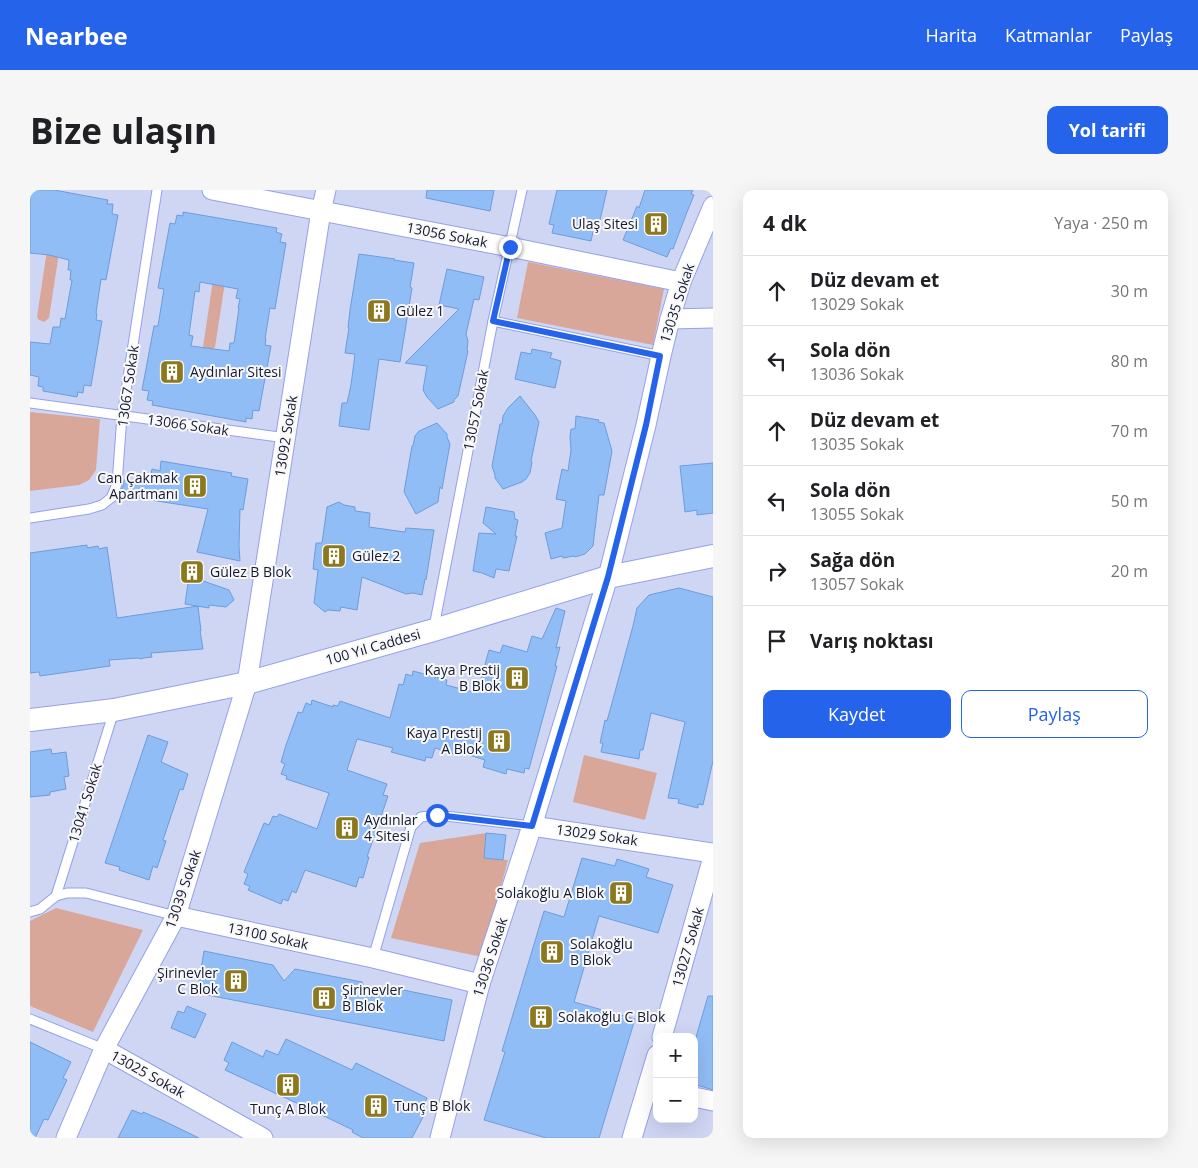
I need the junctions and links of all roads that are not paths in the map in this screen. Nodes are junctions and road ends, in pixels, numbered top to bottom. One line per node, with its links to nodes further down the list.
1 (157, 190): 14 (lane, 13067 Sokak)
2 (212, 190): 6 (street, 13056 Sokak)
3 (326, 190): 6 (street, 13092 Sokak)
4 (522, 190): 7 (lane, 13057 Sokak)
5 (713, 206): 8 (street, 13035 Sokak)
6 (321, 211): 7 (street, 13056 Sokak); 15 (street, 13092 Sokak)
7 (510, 247): 8 (street, 13056 Sokak); 11 (lane, 13057 Sokak)
8 (681, 282): 10 (street, 13035 Sokak)
9 (713, 318): 10 (street)
10 (670, 319): 12 (street, 13035 Sokak)
11 (493, 321): 12 (lane); 19 (lane, 13057 Sokak)
12 (660, 356): 18 (street, 13035 Sokak)
13 (30, 403): 14 (lane, 13066 Sokak)
14 (122, 416): 15 (lane, 13066 Sokak); 16 (lane, 13067 Sokak)
15 (286, 438): 20 (street, 13092 Sokak)
16 (30, 518)
17 (713, 556): 18 (street, 100 Yıl Caddesi)
18 (608, 577): 19 (street, 100 Yıl Caddesi); 23 (street, 13036 Sokak)
19 (434, 630): 20 (street, 100 Yıl Caddesi)
20 (247, 683): 21 (street, 100 Yıl Caddesi); 28 (street, 13039 Sokak)
21 (114, 710): 22 (street, 100 Yıl Caddesi); 26 (lane, 13041 Sokak)
22 (30, 720)
23 (532, 826): 24 (street, 13029 Sokak); 29 (lane, 13029 Sokak); 30 (street, 13036 Sokak)
24 (713, 853)
25 (713, 857): 32 (street, 13027 Sokak)
26 (56, 896): 27 (lane); 28 (lane, 13100 Sokak)
27 (30, 912)
28 (176, 916): 29 (street, 13100 Sokak); 33 (street, 13039 Sokak)
29 (373, 958): 30 (street, 13100 Sokak)
30 (480, 984): 39 (street, 13036 Sokak)
31 (30, 1019): 33 (lane, 13025 Sokak)
32 (663, 1033)
33 (104, 1049): 37 (street, 13039 Sokak); 38 (street, 13025 Sokak)
34 (652, 1087): 40 (street)
35 (698, 1098): 36 (street)
36 (713, 1101)
37 (66, 1138)
38 (263, 1138)
39 (440, 1138)
40 (632, 1138)

